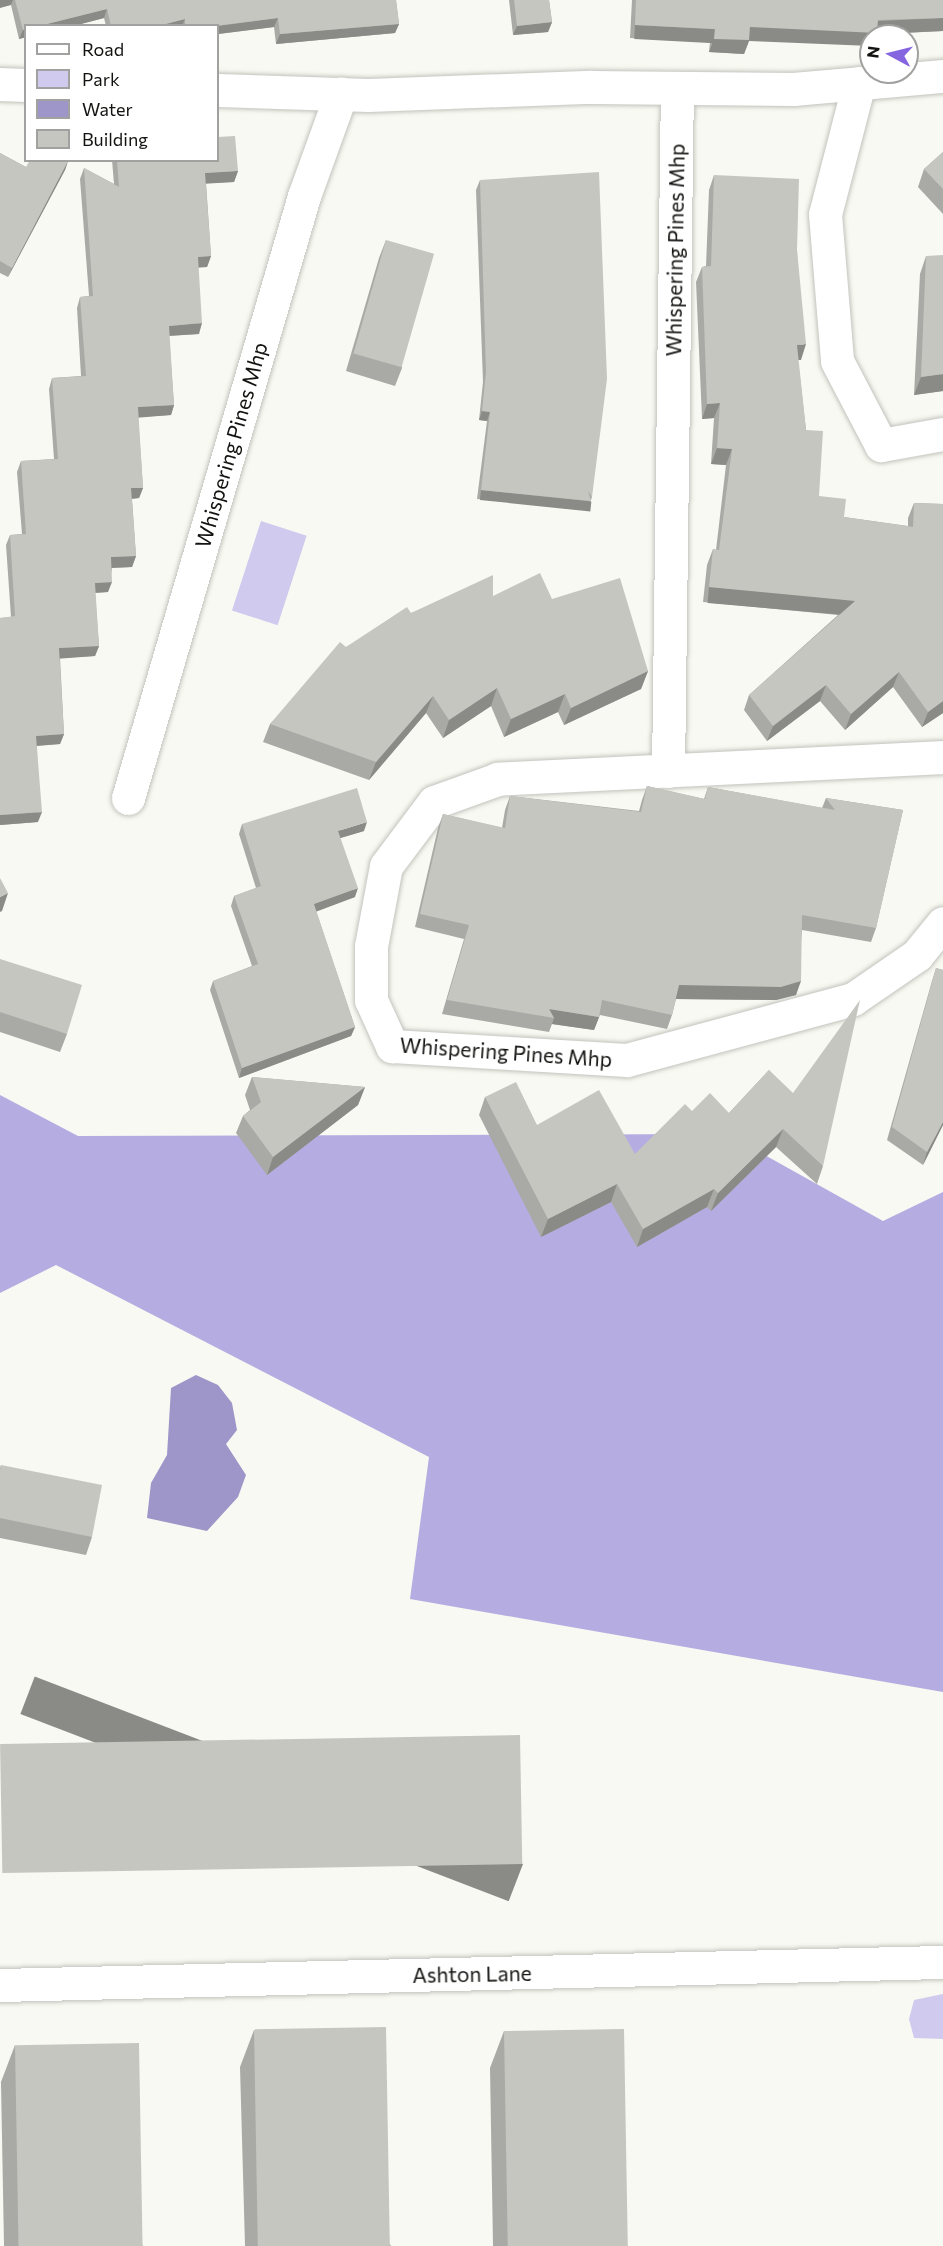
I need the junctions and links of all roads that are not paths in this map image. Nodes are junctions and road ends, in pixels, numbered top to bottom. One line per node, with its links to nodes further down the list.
1 (943, 76): 2 (street)
2 (919, 78)
3 (859, 83): 6 (street); 9 (street)
4 (0, 84): 5 (street)
5 (24, 85)
6 (677, 88): 8 (street); 11 (street, Whispering Pines Mhp)
7 (219, 90): 8 (street)
8 (341, 94): 12 (street, Whispering Pines Mhp)
9 (943, 434)
10 (943, 757): 11 (street, Whispering Pines Mhp)
11 (668, 771): 13 (street, Whispering Pines Mhp)
12 (128, 798)
13 (943, 923)
14 (943, 1962): 15 (street, Ashton Lane)
15 (0, 1985)

